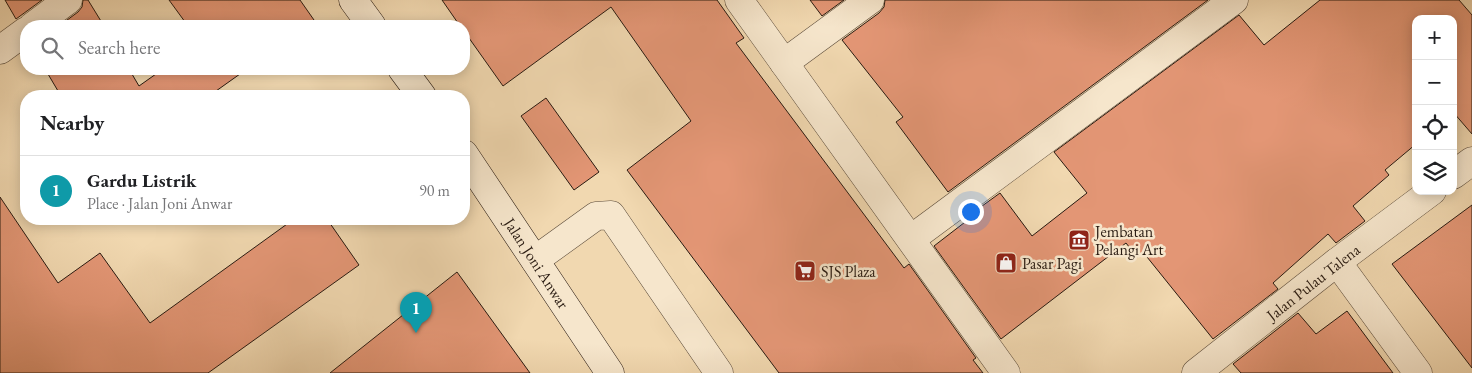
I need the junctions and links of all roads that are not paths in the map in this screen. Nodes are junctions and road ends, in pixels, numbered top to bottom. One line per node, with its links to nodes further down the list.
1 (68, 0): 6 (street)
2 (353, 0): 7 (street)
3 (739, 0): 10 (street)
4 (870, 0): 10 (street)
5 (1234, 0): 17 (street)
6 (41, 20)
7 (368, 20)
8 (20, 35): 9 (street)
9 (0, 50)
10 (784, 63): 17 (street)
11 (406, 75): 12 (street)
12 (418, 90)
13 (1472, 161): 15 (street)
14 (470, 163): 18 (street, Jalan Joni Anwar)
15 (1457, 172)
16 (1427, 195): 19 (street, Jalan Pulau Talena)
17 (911, 239): 22 (street)
18 (535, 260): 20 (street, Jalan Joni Anwar); 21 (street)
19 (1338, 262): 23 (street, Jalan Pulau Talena); 24 (street)
20 (610, 373)
21 (719, 373)
22 (1006, 373)
23 (1196, 373)
24 (1418, 373)

